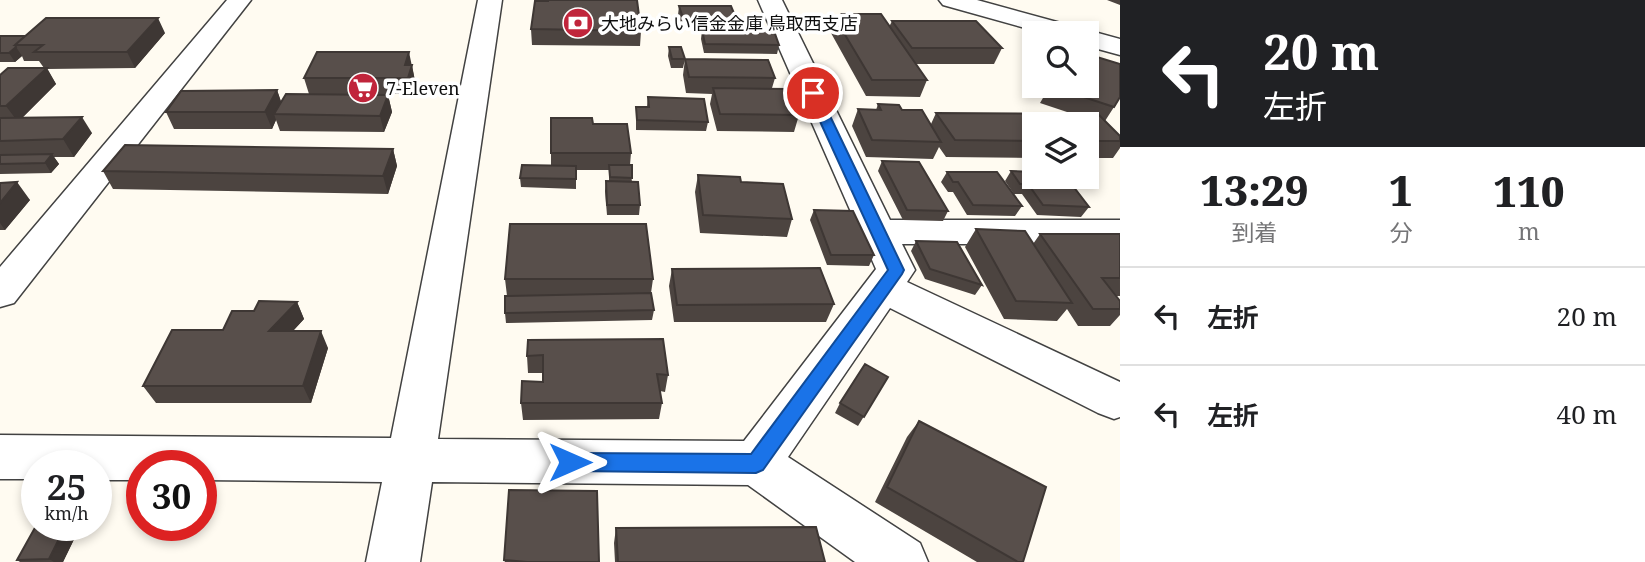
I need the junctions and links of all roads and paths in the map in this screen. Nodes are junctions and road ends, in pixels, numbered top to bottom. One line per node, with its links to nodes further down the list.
1 (239, 0): 11 (street)
2 (490, 0): 14 (street)
3 (770, 0): 8 (street)
4 (951, 0): 5 (street)
5 (1027, 21)
6 (1099, 41): 7 (street)
7 (1120, 47)
8 (878, 232): 9 (street); 10 (street)
9 (1120, 232)
10 (884, 288): 12 (street); 15 (street)
11 (0, 293)
12 (1114, 400)
13 (0, 457): 14 (street)
14 (410, 461): 15 (street); 16 (street)
15 (756, 463): 17 (street)
16 (393, 562)
17 (901, 562)

